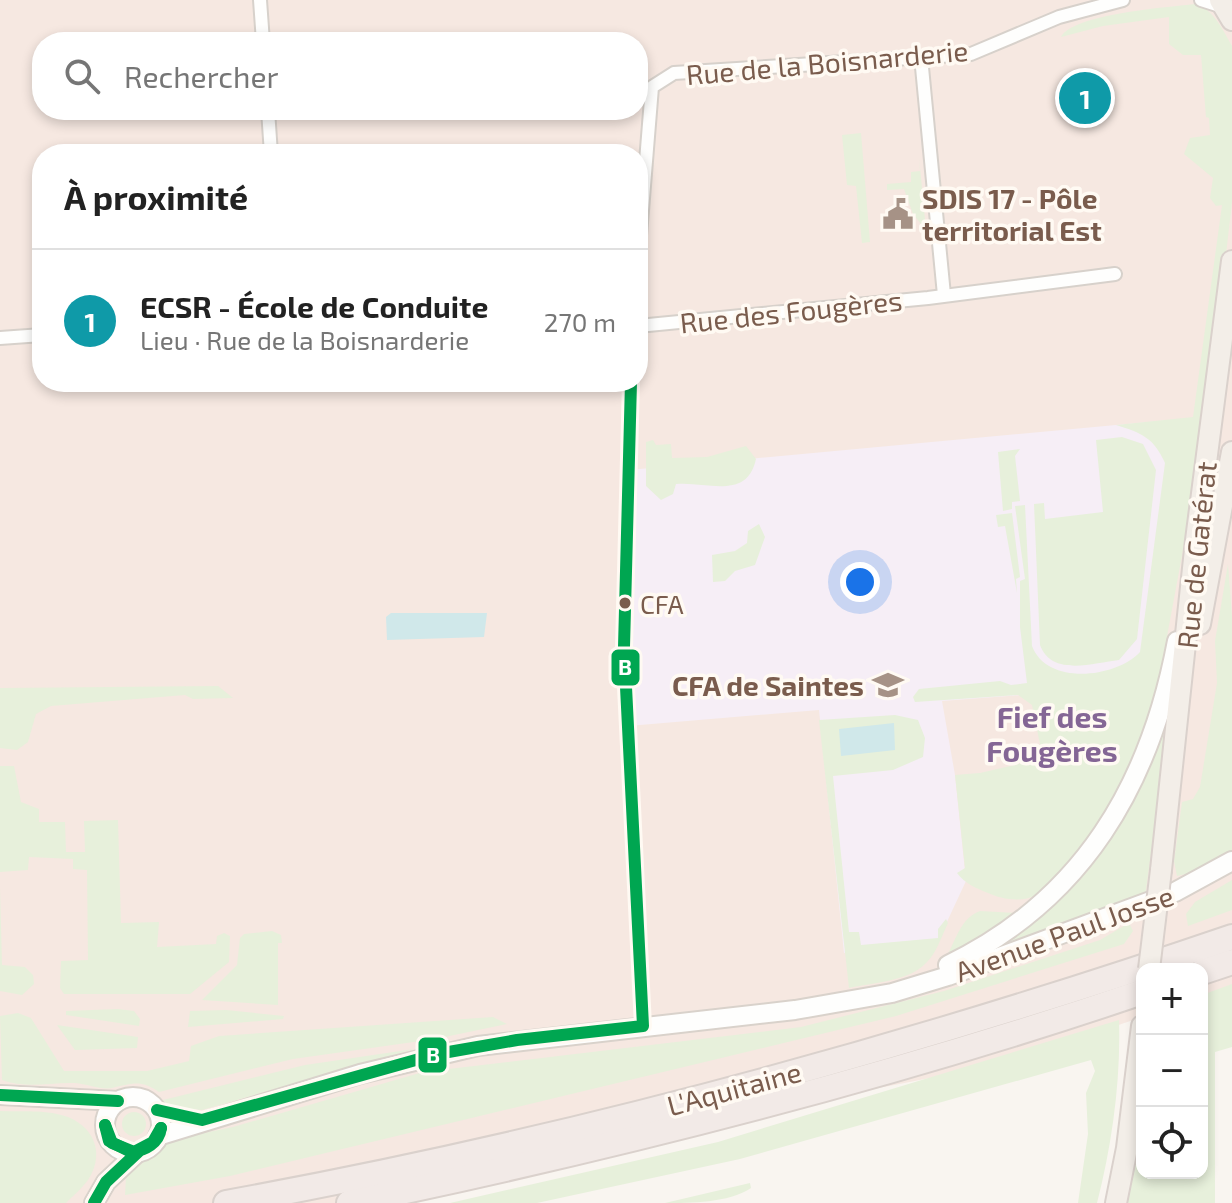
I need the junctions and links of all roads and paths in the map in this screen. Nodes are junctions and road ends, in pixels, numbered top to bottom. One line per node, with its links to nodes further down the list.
1 (260, 0): 5 (street)
2 (1123, 0): 6 (street, Rue de la Boisnarderie)
3 (1201, 0): 4 (street)
4 (1225, 9)
5 (262, 32)
6 (921, 57): 9 (street, Rue de la Boisnarderie); 12 (street)
7 (269, 120): 8 (street)
8 (270, 144)
9 (647, 144)
10 (1232, 261): 18 (main road, Rue de Gatérat)
11 (1115, 274): 12 (street, Rue des Fougères)
12 (944, 295): 13 (street, Rue des Fougères)
13 (648, 325)
14 (32, 336): 15 (street)
15 (0, 338)
16 (631, 392): 27 (street)
17 (1232, 452): 19 (main road, Rue de Gatérat)
18 (1196, 540): 19 (main road, Rue de Gatérat); 25 (main road, Avenue Paul Josse)
19 (1176, 754): 23 (main road, Rue de Gatérat, bridge)
20 (1232, 861): 25 (main road, Avenue Paul Josse)
21 (1232, 937): 40 (highway, L'Aquitaine)
22 (1232, 962): 24 (highway)
23 (1150, 963)
24 (1208, 970)
25 (892, 993): 27 (main road, Avenue Paul Josse)
26 (1136, 994): 41 (highway, L'Aquitaine)
27 (643, 1026): 33 (main road, Avenue Paul Josse)
28 (1141, 1035): 42 (main road)
29 (0, 1095): 30 (main road)
30 (52, 1098): 31 (main road); 34 (main road)
31 (118, 1101): 32 (main road); 34 (main road)
32 (157, 1110): 33 (main road, Avenue Paul Josse); 35 (main road)
33 (202, 1120): 35 (main road, Avenue Paul Josse)
34 (105, 1124): 36 (main road)
35 (158, 1136): 37 (main road)
36 (112, 1143): 37 (main road); 38 (main road)
37 (138, 1152): 38 (main road)
38 (106, 1182): 39 (main road)
39 (94, 1203)
40 (226, 1203)
41 (349, 1203)
42 (1116, 1203)

